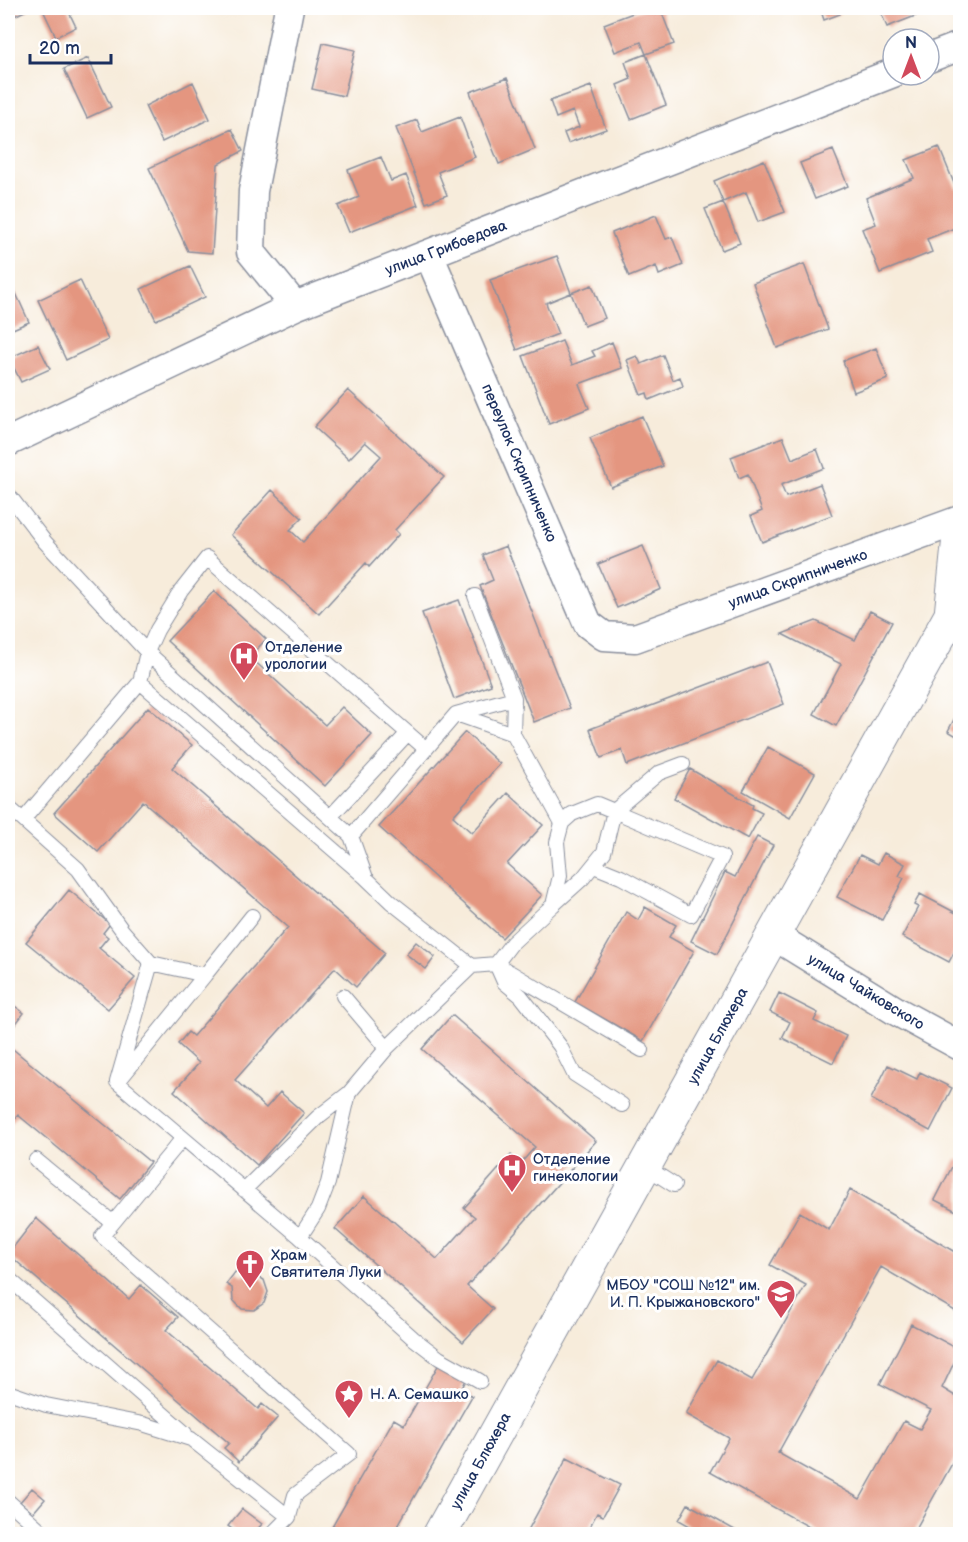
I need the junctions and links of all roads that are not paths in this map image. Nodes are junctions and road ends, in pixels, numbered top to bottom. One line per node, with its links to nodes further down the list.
1 (289, 8): 6 (street)
2 (960, 46): 3 (street)
3 (941, 53)
4 (881, 78): 5 (street, улица Грибоедова)
5 (429, 255): 6 (street, улица Грибоедова); 13 (street, переулок Скрипниченко)
6 (295, 306): 7 (street, улица Грибоедова)
7 (8, 442)
8 (8, 494): 14 (lane)
9 (960, 520): 13 (street, улица Скрипниченко)
10 (960, 527): 12 (street, улица Блюхера)
11 (475, 596): 16 (lane)
12 (956, 618): 32 (street, улица Блюхера)
13 (635, 638)
14 (147, 652): 15 (lane); 18 (lane); 24 (lane)
15 (140, 682): 25 (lane); 29 (lane)
16 (514, 698): 17 (lane); 19 (lane)
17 (456, 714): 19 (lane); 20 (lane)
18 (408, 733): 20 (lane); 24 (lane)
19 (513, 734): 26 (lane)
20 (426, 749): 27 (lane)
21 (683, 764): 23 (lane)
22 (8, 807): 25 (lane)
23 (614, 811): 26 (lane); 28 (lane); 28 (lane)
24 (331, 816): 27 (lane)
25 (23, 820): 33 (lane)
26 (562, 823): 30 (lane)
27 (351, 836): 29 (lane)
28 (594, 866): 30 (lane)
29 (366, 878): 35 (lane)
30 (553, 905): 34 (lane)
31 (252, 916): 36 (lane)
32 (773, 935): 38 (street, улица Чайковского); 46 (street, улица Блюхера)
33 (151, 963): 36 (lane); 41 (lane)
34 (496, 964): 35 (lane); 40 (lane); 43 (lane)
35 (472, 966): 39 (lane)
36 (205, 975): 41 (lane)
37 (343, 996): 39 (lane)
38 (960, 1046)
39 (387, 1048): 42 (lane)
40 (642, 1050)
41 (117, 1082): 44 (lane)
42 (349, 1094): 48 (lane); 50 (lane)
43 (622, 1105)
44 (183, 1138): 48 (lane); 49 (lane)
45 (36, 1160): 49 (lane)
46 (646, 1167): 47 (lane); 59 (street, улица Блюхера)
47 (674, 1185)
48 (244, 1190): 50 (lane)
49 (112, 1222): 56 (lane)
50 (300, 1237): 52 (lane)
51 (8, 1278): 54 (lane)
52 (480, 1381)
53 (8, 1392): 54 (lane)
54 (191, 1439): 56 (lane)
55 (8, 1502): 57 (lane)
56 (289, 1517): 58 (lane)
57 (45, 1534)
58 (272, 1534)
59 (440, 1534)

